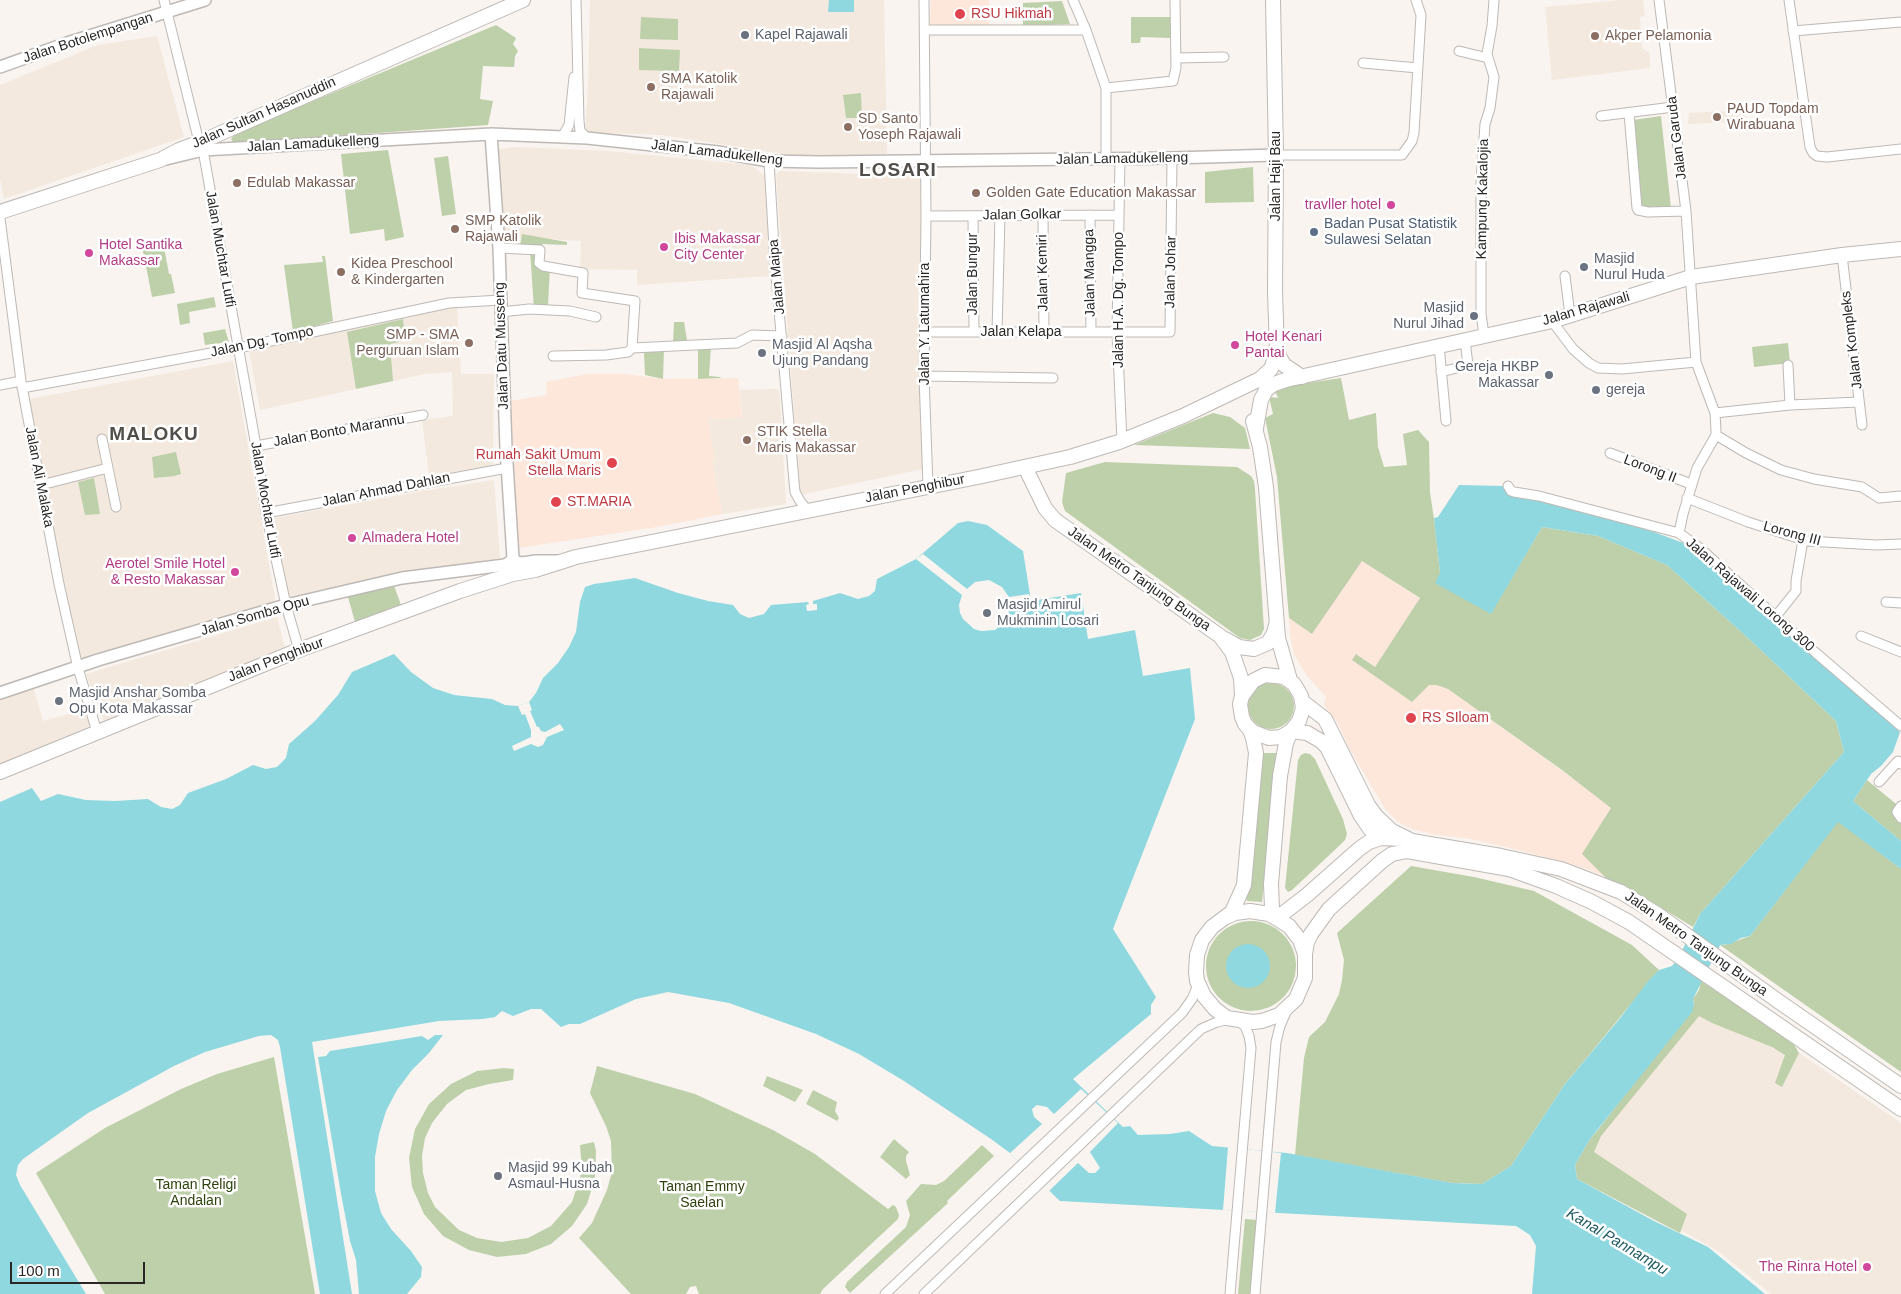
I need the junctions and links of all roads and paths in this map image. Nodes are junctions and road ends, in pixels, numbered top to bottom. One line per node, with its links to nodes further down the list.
1 (164, 0): 13 (street, Jalan Muchtar Lutfi)
2 (205, 0): 13 (street, Jalan Botolempangan)
3 (576, 0): 19 (street)
4 (924, 0): 15 (street, Jalan Y. Latumahira)
5 (1073, 0): 16 (street)
6 (1175, 0): 21 (street)
7 (1273, 0): 35 (main road, Jalan Haji Bau)
8 (1416, 0): 25 (street)
9 (1659, 0): 27 (street, Jalan Garuda)
10 (1789, 0): 17 (street)
11 (518, 1): 33 (main road, Jalan Sultan Hasanuddin)
12 (1494, 3): 22 (street, Kampung Kakalojia)
13 (167, 12): 24 (street, Jalan Botolempangan); 33 (street, Jalan Muchtar Lutfi)
14 (1901, 22): 17 (street)
15 (925, 30): 16 (street); 40 (street, Jalan Y. Latumahira)
16 (1086, 30): 26 (street)
17 (1793, 31): 34 (street)
18 (1459, 51): 22 (street)
19 (577, 52): 31 (street); 32 (street)
20 (1224, 57): 21 (street)
21 (1176, 58): 26 (street)
22 (1488, 58): 67 (street, Kampung Kakalojia)
23 (1363, 63): 25 (street)
24 (0, 67)
25 (1418, 68): 35 (street)
26 (1106, 88): 37 (street)
27 (1673, 107): 28 (street); 41 (street, Jalan Garuda)
28 (1629, 113): 29 (street); 41 (street)
29 (1601, 116)
30 (491, 134): 31 (street, Jalan Lamadukelleng); 33 (street, Jalan Lamadukelleng); 50 (street, Jalan Datu Musseng)
31 (559, 137): 32 (street, Jalan Lamadukelleng)
32 (587, 138): 39 (street, Jalan Lamadukelleng)
33 (201, 146): 42 (main road, Jalan Sultan Hasanuddin); 70 (street, Jalan Muchtar Lutfi)
34 (1901, 149)
35 (1276, 155): 36 (street, Jalan Lamadukelleng); 72 (main road, Jalan Haji Bau)
36 (1172, 158): 38 (street, Jalan Lamadukelleng); 65 (street, Jalan Johar)
37 (1106, 159): 38 (street, Jalan Lamadukelleng); 40 (street, Jalan Lamadukelleng)
38 (1120, 159): 45 (street, Jalan H.A. Dg. Tompo)
39 (769, 161): 40 (street, Jalan Lamadukelleng); 66 (street, Jalan Maipa)
40 (925, 162): 46 (street, Jalan Y. Latumahira)
41 (1686, 211): 54 (street, Jalan Garuda)
42 (0, 212)
43 (1043, 214): 44 (street, Jalan Golkar); 48 (street, Jalan Golkar); 63 (street, Jalan Kemiri)
44 (1090, 214): 45 (street, Jalan Golkar); 64 (street, Jalan Mangga)
45 (1118, 214): 65 (street, Jalan H.A. Dg. Tompo)
46 (926, 216): 47 (street, Jalan Golkar); 60 (street, Jalan Y. Latumahira)
47 (973, 216): 48 (street, Jalan Golkar); 61 (street, Jalan Bungur)
48 (1000, 216): 62 (street)
49 (0, 218): 81 (street, Jalan Ali Malaka)
50 (498, 248): 55 (street, Jalan Datu Musseng); 71 (street)
51 (1901, 249): 52 (main road, Jalan Rajawali)
52 (1842, 255): 54 (main road, Jalan Rajawali); 83 (street, Jalan Kompleks)
53 (1565, 276): 57 (street)
54 (1691, 277): 57 (main road, Jalan Rajawali); 74 (street, Jalan Garuda)
55 (501, 300): 56 (street, Jalan Datu Musseng); 70 (street, Jalan Dg. Tompo)
56 (502, 312): 58 (street); 97 (street, Jalan Datu Musseng)
57 (1570, 315): 59 (main road, Jalan Rajawali)
58 (596, 317)
59 (1552, 321): 67 (main road, Jalan Rajawali); 74 (street)
60 (924, 332): 61 (street, Jalan Kelapa); 77 (street, Jalan Y. Latumahira)
61 (974, 332): 62 (street, Jalan Kelapa)
62 (998, 332): 63 (street, Jalan Kelapa)
63 (1044, 332): 64 (street, Jalan Kelapa)
64 (1091, 332): 65 (street, Jalan Kelapa)
65 (1117, 332): 92 (street, Jalan H.A. Dg. Tompo)
66 (782, 336): 71 (street); 105 (street, Jalan Maipa)
67 (1484, 336): 68 (main road, Jalan Rajawali)
68 (1464, 340): 69 (main road, Jalan Rajawali); 76 (street)
69 (1439, 346): 76 (street); 78 (main road, Jalan Rajawali)
70 (238, 348): 81 (street, Jalan Dg. Tompo); 93 (street, Jalan Mochtar Lutfi)
71 (632, 348): 73 (street)
72 (1277, 352): 78 (main road); 80 (main road, Jalan Haji Bau)
73 (553, 356)
74 (1696, 362): 85 (street, Jalan Garuda)
75 (1788, 365): 84 (street)
76 (1441, 372): 87 (street)
77 (924, 376): 79 (street); 100 (street, Jalan Y. Latumahira)
78 (1302, 377): 89 (main road, Jalan Rajawali)
79 (1053, 378)
80 (1260, 379): 89 (main road); 92 (main road, Jalan Penghibur)
81 (22, 384): 82 (street, Jalan Dg. Tompo); 99 (street, Jalan Ali Malaka)
82 (0, 385)
83 (1859, 402): 84 (street); 88 (street, Jalan Kompleks)
84 (1790, 405): 85 (street)
85 (1716, 412): 90 (street)
86 (423, 415): 93 (street, Jalan Bonto Marannu)
87 (1446, 421)
88 (1862, 426)
89 (1256, 428): 116 (main road)
90 (1716, 435): 98 (street, Jalan Rajawali Lorong 300); 102 (street)
91 (102, 439): 96 (street)
92 (1122, 440): 95 (main road, Jalan Penghibur)
93 (256, 446): 106 (street, Jalan Mochtar Lutfi)
94 (1610, 453): 98 (street, Lorong II)
95 (1025, 467): 100 (main road, Jalan Penghibur); 117 (main road, Jalan Metro Tanjung Bunga)
96 (108, 468): 99 (street); 104 (street)
97 (507, 468): 106 (street, Jalan Ahmad Dahlan); 110 (street, Jalan Datu Musseng)
98 (1691, 484): 103 (street, Jalan Rajawali Lorong 300)
99 (41, 485): 121 (street, Jalan Ali Malaka)
100 (928, 486): 105 (main road, Jalan Penghibur)
101 (1508, 486): 107 (street)
102 (1901, 496)
103 (1688, 498): 107 (street, Jalan Rajawali Lorong 300); 108 (street, Lorong III)
104 (116, 507)
105 (808, 510): 111 (main road, Jalan Penghibur)
106 (266, 513): 114 (street, Jalan Mochtar Lutfi)
107 (1680, 533): 115 (street, Jalan Rajawali Lorong 300)
108 (1803, 540): 109 (street, Lorong III); 115 (street)
109 (1901, 544)
110 (513, 558): 111 (street, Jalan Penghibur); 114 (street, Jalan Somba Opu)
111 (558, 561): 119 (main road, Jalan Penghibur)
112 (1886, 602): 113 (street)
113 (1901, 603)
114 (286, 605): 119 (street, Jalan Mochtar Lutfi); 121 (street, Jalan Somba Opu)
115 (1776, 616): 127 (street, Jalan Rajawali Lorong 300)
116 (1276, 622): 117 (main road); 122 (main road)
117 (1220, 636): 124 (main road, Jalan Metro Tanjung Bunga)
118 (1861, 636): 120 (street)
119 (299, 650): 129 (main road, Jalan Penghibur)
120 (1901, 652)
121 (78, 668): 123 (street, Jalan Somba Opu); 129 (street, Jalan Ali Malaka)
122 (1290, 680): 124 (main road); 125 (main road)
123 (0, 693)
124 (1242, 696): 126 (main road)
125 (1303, 702): 128 (main road); 136 (main road, Jalan Metro Tanjung Bunga)
126 (1245, 724): 128 (main road); 138 (main road)
127 (1901, 726)
128 (1291, 731): 135 (main road); 137 (main road)
129 (97, 732): 131 (main road, Jalan Penghibur)
130 (1900, 761): 132 (street)
131 (0, 772)
132 (1879, 782)
133 (1901, 806): 134 (street)
134 (1901, 818)
135 (1380, 838): 136 (main road); 137 (main road)
136 (1412, 840): 143 (main road, Jalan Metro Tanjung Bunga)
137 (1275, 916): 138 (main road); 139 (main road)
138 (1226, 917): 140 (main road)
139 (1305, 954): 141 (main road); 144 (main road, Jalan Metro Tanjung Bunga)
140 (1198, 981): 142 (main road); 145 (street)
141 (1291, 1005): 142 (main road); 148 (street)
142 (1236, 1020): 146 (street); 147 (street)
143 (1901, 1086)
144 (1901, 1108)
145 (884, 1294)
146 (924, 1294)
147 (1230, 1294)
148 (1255, 1294)

